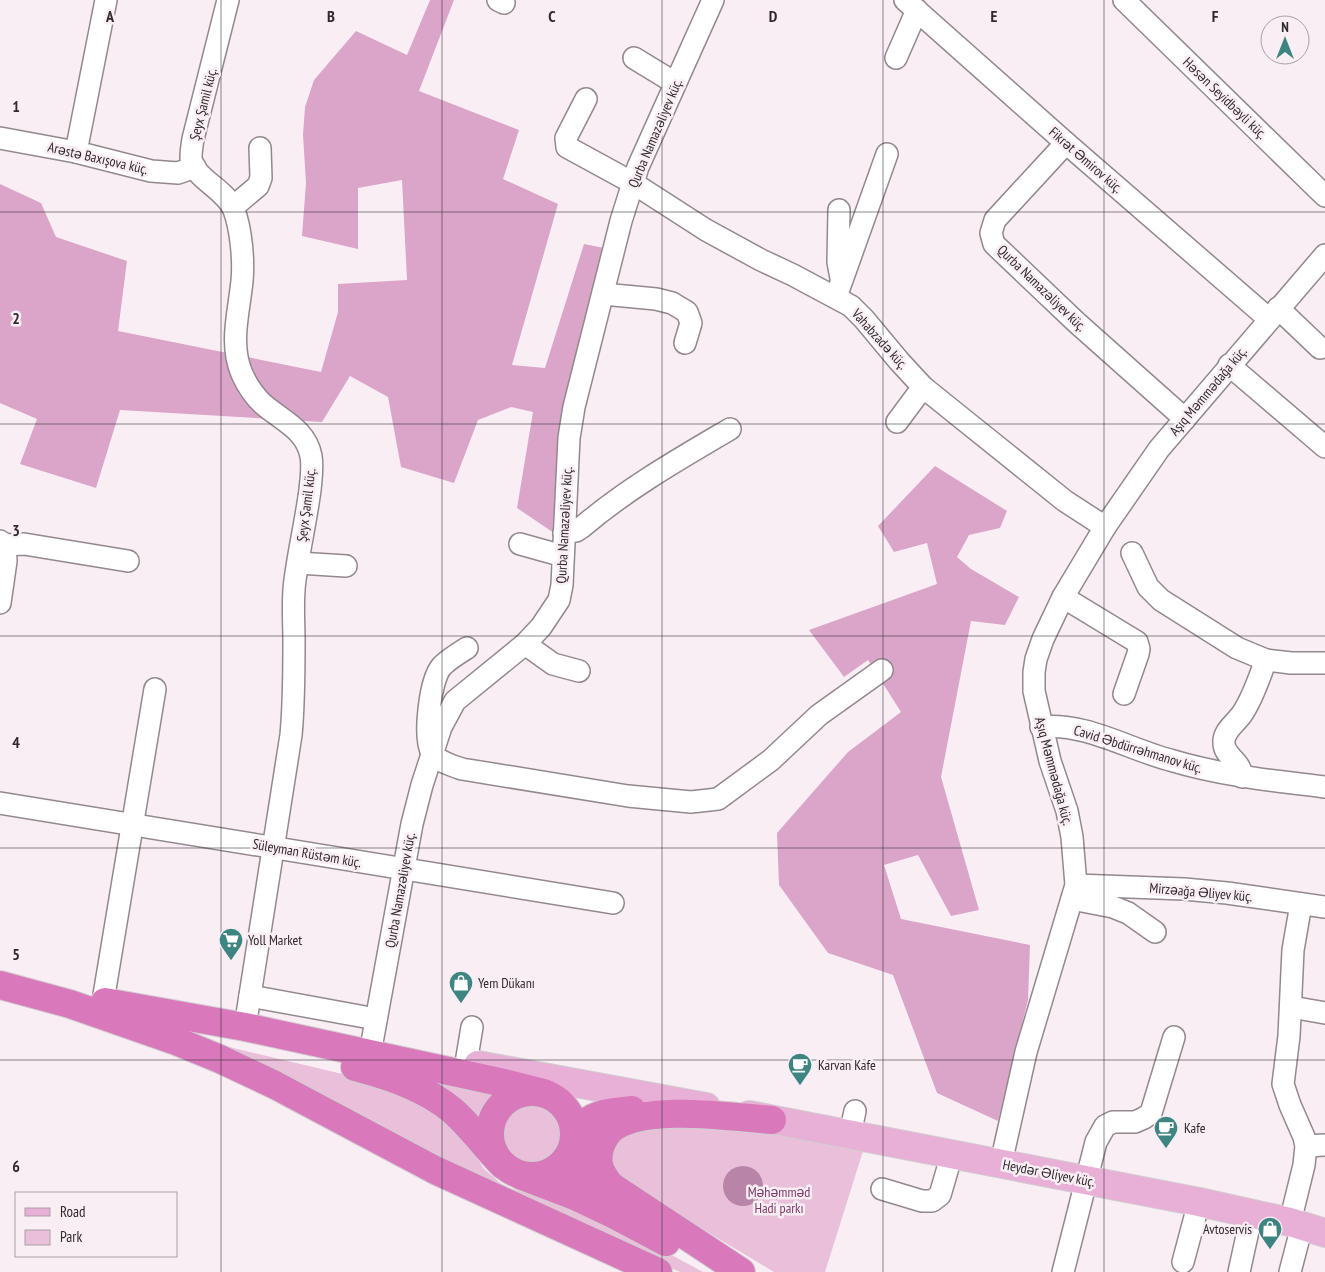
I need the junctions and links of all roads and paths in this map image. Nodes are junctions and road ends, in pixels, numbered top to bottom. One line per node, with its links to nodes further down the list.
1 (106, 0): 13 (street)
2 (228, 0): 15 (street, Şeyx Şamil küç.)
3 (713, 0): 8 (street, Qurba Namazəliyev küç.)
4 (1124, 0): 17 (street, Həsən Seyidbəyli küç.)
5 (911, 5): 7 (street); 11 (street, Fikrət Əmirov küç.)
6 (634, 58): 8 (street)
7 (896, 58)
8 (675, 83): 16 (street, Qurba Namazəliyev küç.)
9 (586, 99): 16 (street, Vahabzadə küç.)
10 (0, 138): 13 (street, Arəstə Baxışova küç.)
11 (1066, 143): 23 (street, Fikrət Əmirov küç.); 28 (street, Qurba Namazəliyev küç.)
12 (260, 148): 18 (street)
13 (76, 152): 15 (street, Arəstə Baxışova küç.)
14 (887, 154): 21 (street)
15 (195, 167): 18 (street, Şeyx Şamil küç.)
16 (633, 183): 21 (street, Vahabzadə küç.); 22 (street, Qurba Namazəliyev küç.)
17 (1325, 196)
18 (233, 207): 39 (street, Şeyx Şamil küç.)
19 (839, 210): 21 (street)
20 (1325, 255): 23 (street, Aşıq Məmmədağa küç.)
21 (839, 290): 27 (street, Vahabzadə küç.)
22 (603, 294): 24 (street); 33 (street, Qurba Namazəliyev küç.)
23 (1273, 314): 25 (street, Fikrət Əmirov küç.); 26 (street, Aşıq Məmmədağa küç.)
24 (685, 343)
25 (1320, 348)
26 (1229, 366): 28 (street, Aşıq Məmmədağa küç.); 31 (street)
27 (923, 387): 29 (street); 32 (street, Vahabzadə küç.)
28 (1186, 419): 32 (street, Aşıq Məmmədağa küç.)
29 (898, 422)
30 (730, 429): 33 (street)
31 (1325, 446)
32 (1105, 527): 41 (street, Aşıq Məmmədağa küç.)
33 (564, 533): 37 (street, Qurba Namazəliyev küç.)
34 (3, 543): 38 (street); 42 (street)
35 (520, 544): 37 (street)
36 (1132, 553): 46 (street)
37 (563, 556): 43 (street, Qurba Namazəliyev küç.)
38 (128, 561)
39 (298, 563): 40 (street); 57 (street, Şeyx Şamil küç.)
40 (346, 566)
41 (1063, 597): 50 (street); 51 (street, Aşıq Məmmədağa küç.)
42 (0, 603)
43 (525, 644): 48 (street); 52 (street, Qurba Namazəliyev küç.)
44 (467, 648): 52 (street)
45 (1322, 658): 46 (street)
46 (1266, 660): 53 (street)
47 (882, 670): 52 (street)
48 (579, 671)
49 (155, 689): 56 (street)
50 (1124, 694)
51 (1041, 727): 53 (street, Cavid Əbdürrəhmanov küç.); 59 (street, Aşıq Məmmədağa küç.)
52 (432, 754): 58 (street, Qurba Namazəliyev küç.)
53 (1242, 776): 54 (street, Cavid Əbdürrəhmanov küç.)
54 (1325, 787)
55 (0, 803): 56 (street, Süleyman Rüstəm küç.)
56 (132, 823): 57 (street, Süleyman Rüstəm küç.); 66 (street)
57 (274, 847): 58 (street, Süleyman Rüstəm küç.); 65 (street, Şeyx Şamil küç.)
58 (403, 869): 60 (street, Süleyman Rüstəm küç.); 70 (street, Qurba Namazəliyev küç.)
59 (1074, 892): 61 (street, Mirzəağa Əliyev küç.); 63 (street); 82 (street, Aşıq Məmmədağa küç.)
60 (614, 903)
61 (1301, 904): 62 (street, Mirzəağa Əliyev küç.); 68 (street)
62 (1325, 907)
63 (1155, 932)
64 (0, 984): 66 (highway); 67 (highway)
65 (250, 996): 70 (street); 72 (street, Şeyx Şamil küç.)
66 (103, 1002): 72 (highway)
67 (70, 1004): 83 (highway); 90 (highway)
68 (1291, 1007): 69 (street); 80 (street)
69 (1325, 1013)
70 (376, 1019): 74 (street, Qurba Namazəliyev küç.)
71 (472, 1027): 75 (street)
72 (245, 1028): 74 (main road); 76 (highway)
73 (1174, 1037): 84 (street)
74 (371, 1048): 75 (main road)
75 (466, 1063): 77 (main road)
76 (544, 1093): 77 (main road); 79 (highway); 83 (highway)
77 (690, 1108): 78 (highway); 79 (highway); 93 (highway)
78 (772, 1120): 81 (main road, Heydər Əliyev küç.)
79 (573, 1143): 83 (highway); 92 (highway)
80 (1316, 1146): 88 (street)
81 (952, 1154): 82 (main road, Heydər Əliyev küç.); 85 (street)
82 (1001, 1163): 84 (main road, Heydər Əliyev küç.)
83 (508, 1169): 91 (highway)
84 (1085, 1180): 86 (main road, Heydər Əliyev küç.); 94 (street)
85 (882, 1189)
86 (1198, 1202): 87 (main road, Heydər Əliyev küç.); 89 (street)
87 (1252, 1213): 88 (main road, Heydər Əliyev küç.); 95 (street)
88 (1306, 1227): 96 (street)
89 (1183, 1262)
90 (658, 1272)
91 (722, 1272)
92 (732, 1272)
93 (741, 1272)
94 (1063, 1272)
95 (1239, 1272)
96 (1290, 1272)

